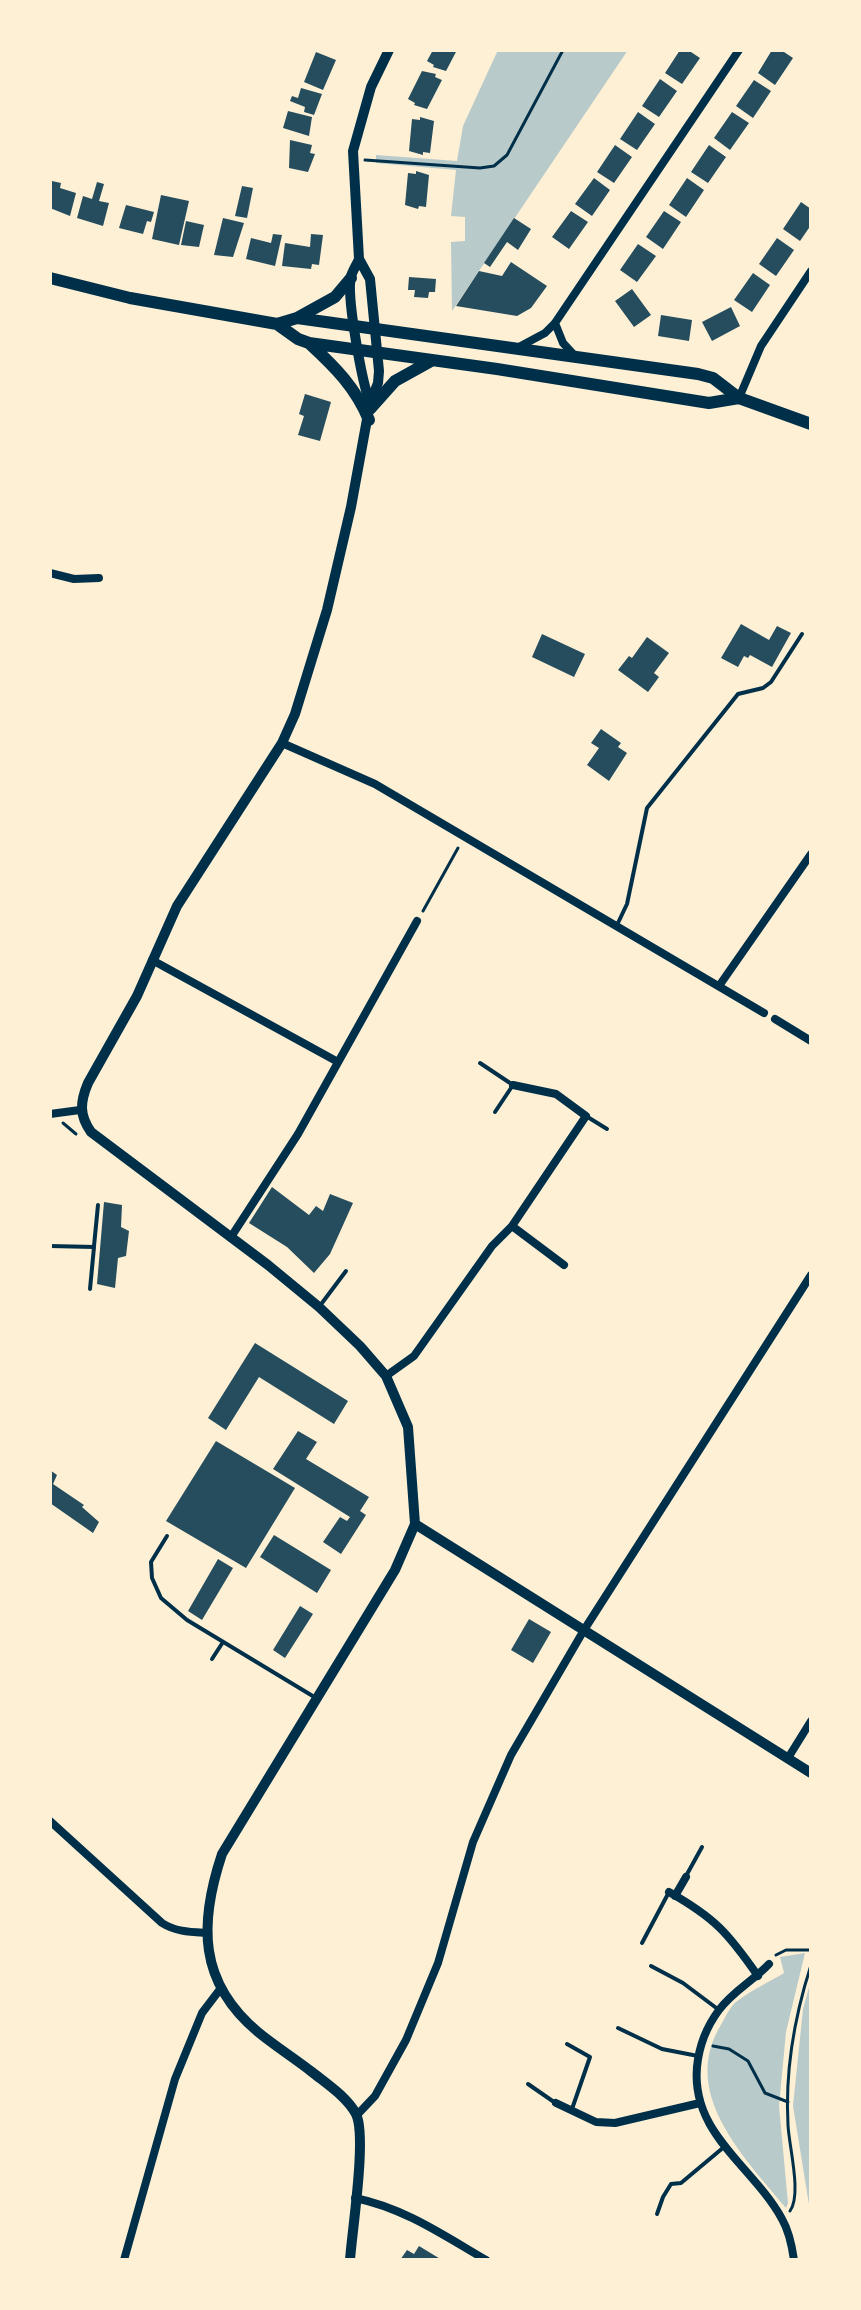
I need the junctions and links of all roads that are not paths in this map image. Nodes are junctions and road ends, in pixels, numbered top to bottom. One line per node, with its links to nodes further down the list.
1 (389, 50): 3 (street)
2 (739, 50): 8 (street)
3 (359, 259): 6 (street); 11 (street)
4 (811, 271): 18 (street)
5 (50, 278): 9 (main road)
6 (351, 278): 7 (main road); 10 (street)
7 (297, 318): 9 (main road); 10 (main road)
8 (555, 323): 13 (street); 16 (street)
9 (277, 324): 12 (main road)
10 (355, 326): 11 (main road); 14 (street)
11 (377, 329): 13 (main road); 15 (street)
12 (309, 343): 14 (main road); 19 (main road)
13 (514, 349): 16 (main road)
14 (358, 350): 15 (main road); 19 (street)
15 (379, 353): 17 (main road); 19 (street)
16 (578, 359): 18 (main road)
17 (431, 361): 18 (main road); 19 (main road)
18 (739, 398): 20 (main road)
19 (370, 411): 24 (street)
20 (811, 424)
21 (50, 573): 22 (street)
22 (99, 578)
23 (802, 634): 27 (lane)
24 (282, 743): 27 (street); 28 (street)
25 (811, 854): 29 (street)
26 (417, 921): 33 (street)
27 (617, 925): 29 (street)
28 (152, 960): 33 (street); 36 (street)
29 (719, 986): 30 (street)
30 (764, 1013)
31 (775, 1019): 32 (street)
32 (811, 1041)
33 (338, 1062): 43 (street)
34 (480, 1063): 35 (lane)
35 (513, 1085): 37 (lane); 39 (street)
36 (80, 1110): 38 (street); 43 (street)
37 (495, 1112)
38 (50, 1114)
39 (586, 1116): 40 (lane); 42 (street)
40 (607, 1129)
41 (98, 1205): 45 (lane)
42 (512, 1226): 46 (street); 51 (street)
43 (231, 1237): 50 (street)
44 (50, 1246): 45 (lane)
45 (94, 1247): 49 (lane)
46 (564, 1265)
47 (346, 1271): 50 (lane)
48 (811, 1275): 54 (street)
49 (90, 1289)
50 (319, 1307): 51 (street)
51 (386, 1376): 52 (street)
52 (415, 1524): 54 (street); 57 (street)
53 (167, 1536): 55 (lane)
54 (584, 1630): 59 (street); 79 (street)
55 (223, 1642): 56 (lane); 57 (lane)
56 (212, 1659)
57 (318, 1699): 65 (street)
58 (811, 1721): 59 (street)
59 (788, 1758): 60 (street)
60 (811, 1773)
61 (50, 1821): 65 (street)
62 (702, 1847): 63 (lane)
63 (686, 1877): 64 (street)
64 (672, 1894): 66 (lane); 69 (street)
65 (208, 1933): 70 (street)
66 (642, 1943)
67 (769, 1964): 69 (street)
68 (651, 1966): 71 (lane)
69 (758, 1976): 71 (street)
70 (221, 1988): 79 (street); 83 (street)
71 (719, 2010): 74 (street)
72 (618, 2028): 74 (lane)
73 (567, 2044): 78 (lane)
74 (698, 2056): 77 (street)
75 (528, 2084): 76 (lane)
76 (556, 2103): 78 (street)
77 (700, 2103): 78 (street); 80 (street)
78 (571, 2111)
79 (357, 2115): 81 (street)
80 (724, 2147): 82 (lane); 86 (street)
81 (355, 2198): 84 (street); 85 (street)
82 (657, 2214)
83 (124, 2260)
84 (350, 2260)
85 (486, 2260)
86 (794, 2260)

